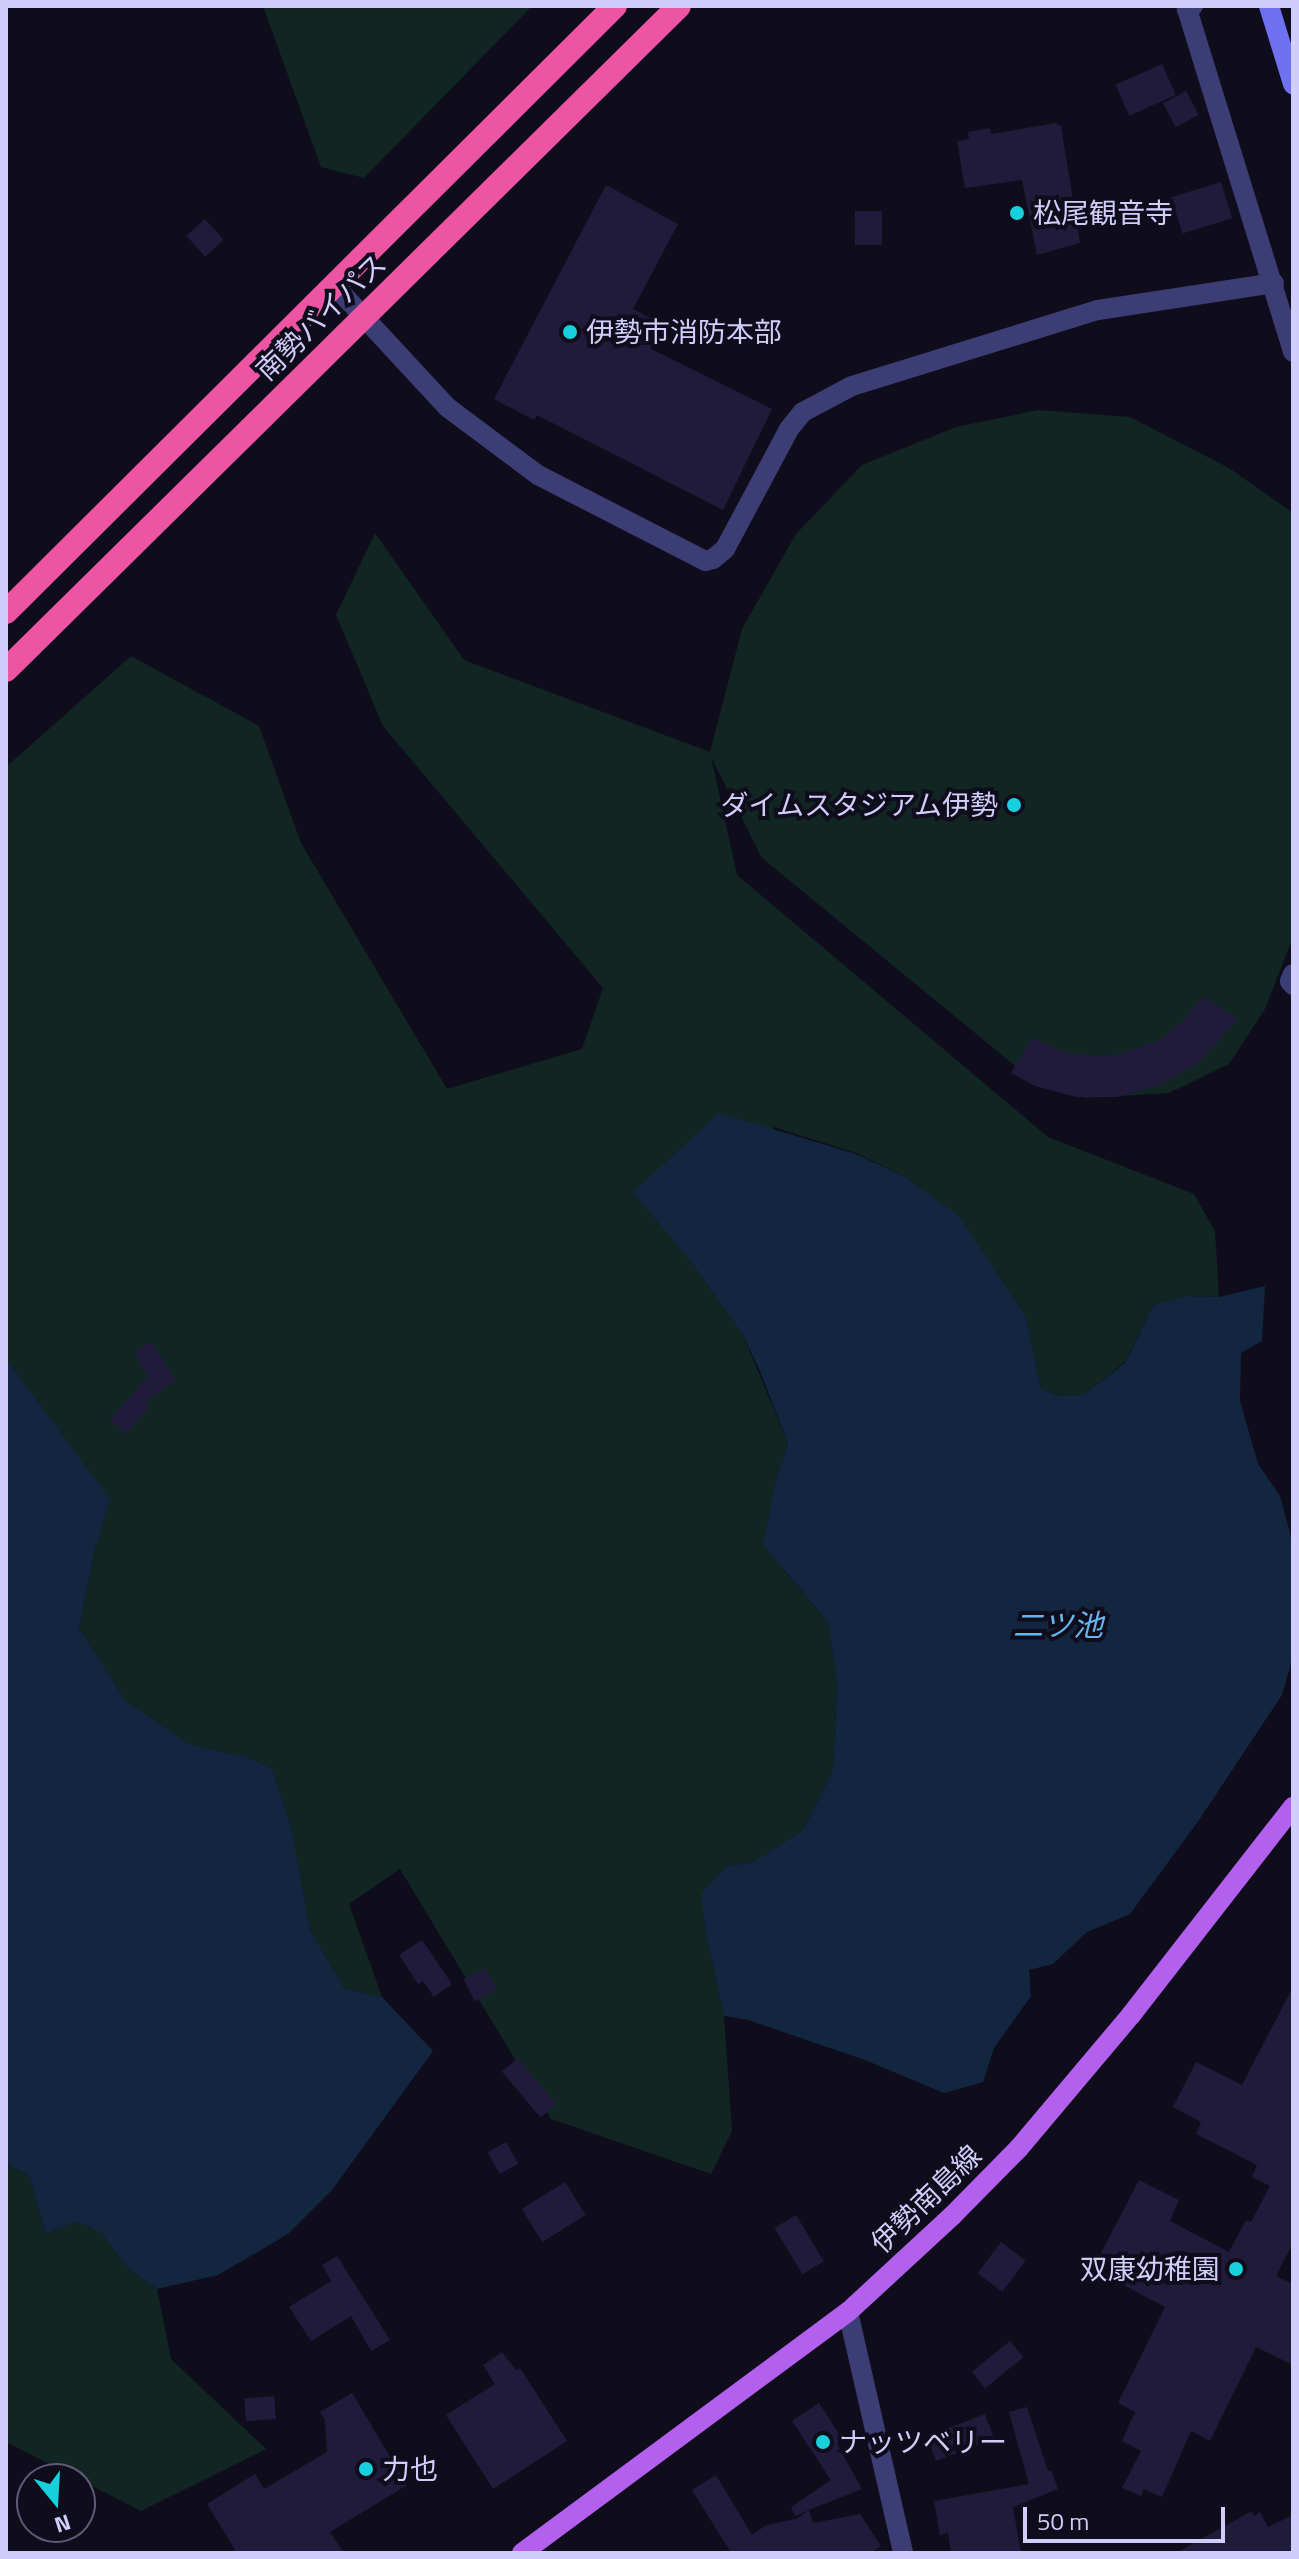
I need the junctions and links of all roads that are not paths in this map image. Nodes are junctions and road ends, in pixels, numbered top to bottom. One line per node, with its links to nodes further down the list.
1 (615, 6): 7 (highway, 南勢バイパス)
2 (679, 6): 8 (highway, 南勢バイパス)
3 (1193, 6): 6 (street)
4 (1269, 6): 5 (street)
5 (1293, 84)
6 (1274, 283): 8 (street); 9 (street)
7 (335, 286): 8 (street); 10 (highway, 南勢バイパス)
8 (363, 317): 11 (highway, 南勢バイパス)
9 (1293, 352)
10 (6, 612)
11 (6, 670)
12 (1293, 974): 13 (street)
13 (1293, 985)
14 (1293, 1807): 15 (main road, 伊勢南島線)
15 (848, 2312): 16 (main road, 伊勢南島線); 17 (street)
16 (522, 2553)
17 (903, 2553)

